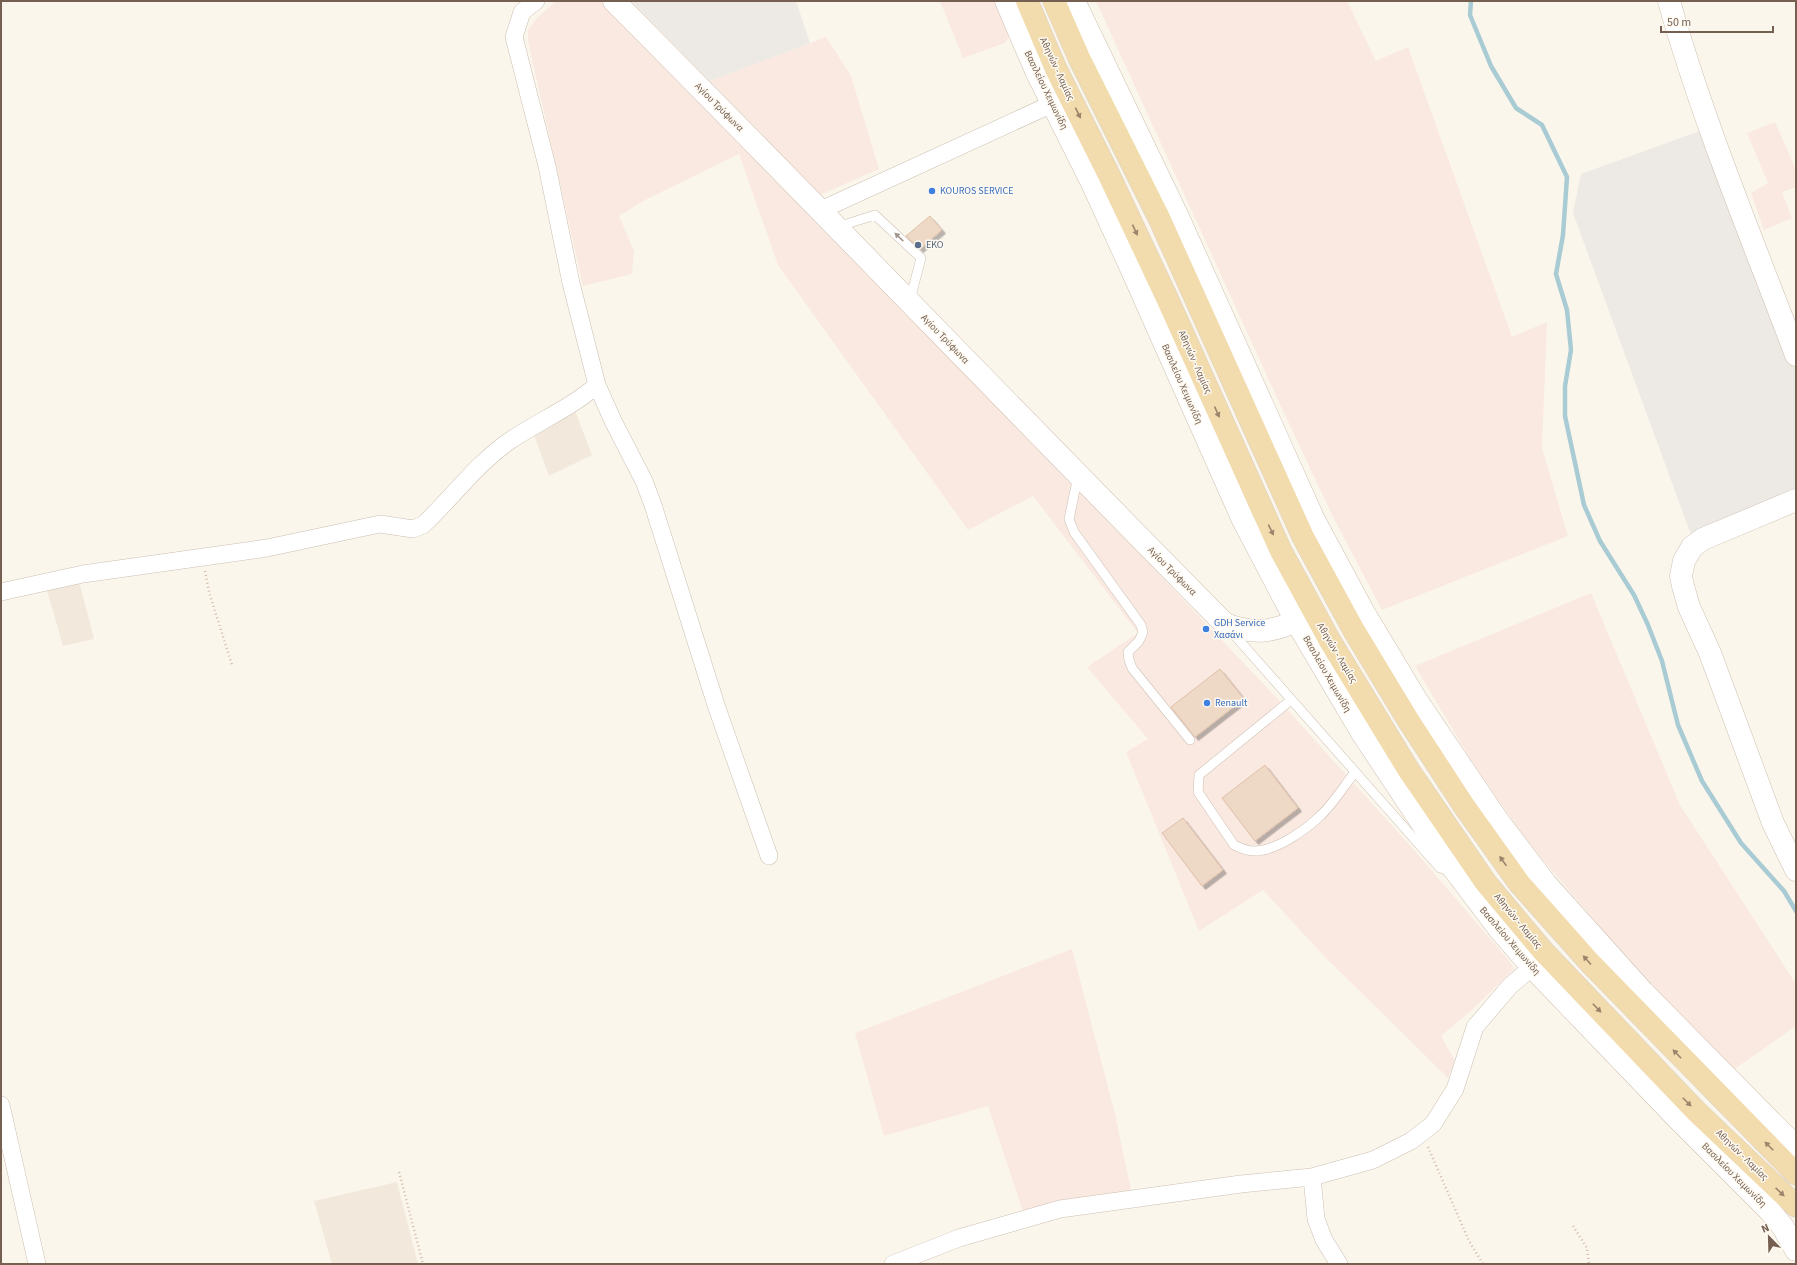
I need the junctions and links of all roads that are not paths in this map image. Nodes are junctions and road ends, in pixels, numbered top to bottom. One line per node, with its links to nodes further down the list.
1 (536, 1): 13 (street)
2 (614, 1): 9 (street, Αγίου Τρύφωνα)
3 (1006, 1): 8 (street, Βασιλείου Χειμωνίδη)
4 (1027, 1): 30 (main road, Αθηνών - Λαμίας, one-way to 30)
5 (1054, 1): 28 (main road, one-way to 5)
6 (1074, 1): 27 (street)
7 (1669, 1): 12 (street)
8 (1052, 104): 9 (street); 17 (street, Βασιλείου Χειμωνίδη)
9 (821, 210): 10 (street, Αγίου Τρύφωνα)
10 (837, 226): 11 (street, Αγίου Τρύφωνα); 11 (lane, one-way to 10)
11 (910, 302): 14 (street, Αγίου Τρύφωνα)
12 (1796, 355)
13 (597, 385): 16 (street); 22 (street)
14 (1078, 476): 18 (street, Αγίου Τρύφωνα); 20 (lane)
15 (1796, 500): 23 (street)
16 (1, 592)
17 (1296, 621): 18 (street, Αγίου Τρύφωνα); 24 (street, Βασιλείου Χειμωνίδη)
18 (1225, 624): 19 (lane)
19 (1291, 700): 21 (lane); 21 (lane)
20 (1190, 740)
21 (1355, 772): 24 (lane)
22 (769, 856)
23 (1796, 870)
24 (1454, 871): 25 (street, Βασιλείου Χειμωνίδη)
25 (1532, 967): 29 (street); 31 (street, Βασιλείου Χειμωνίδη)
26 (1, 1105): 32 (street)
27 (1796, 1148)
28 (1796, 1174)
29 (1312, 1178): 33 (street); 34 (street)
30 (1796, 1206)
31 (1796, 1250)
32 (37, 1264)
33 (893, 1264)
34 (1339, 1264)

